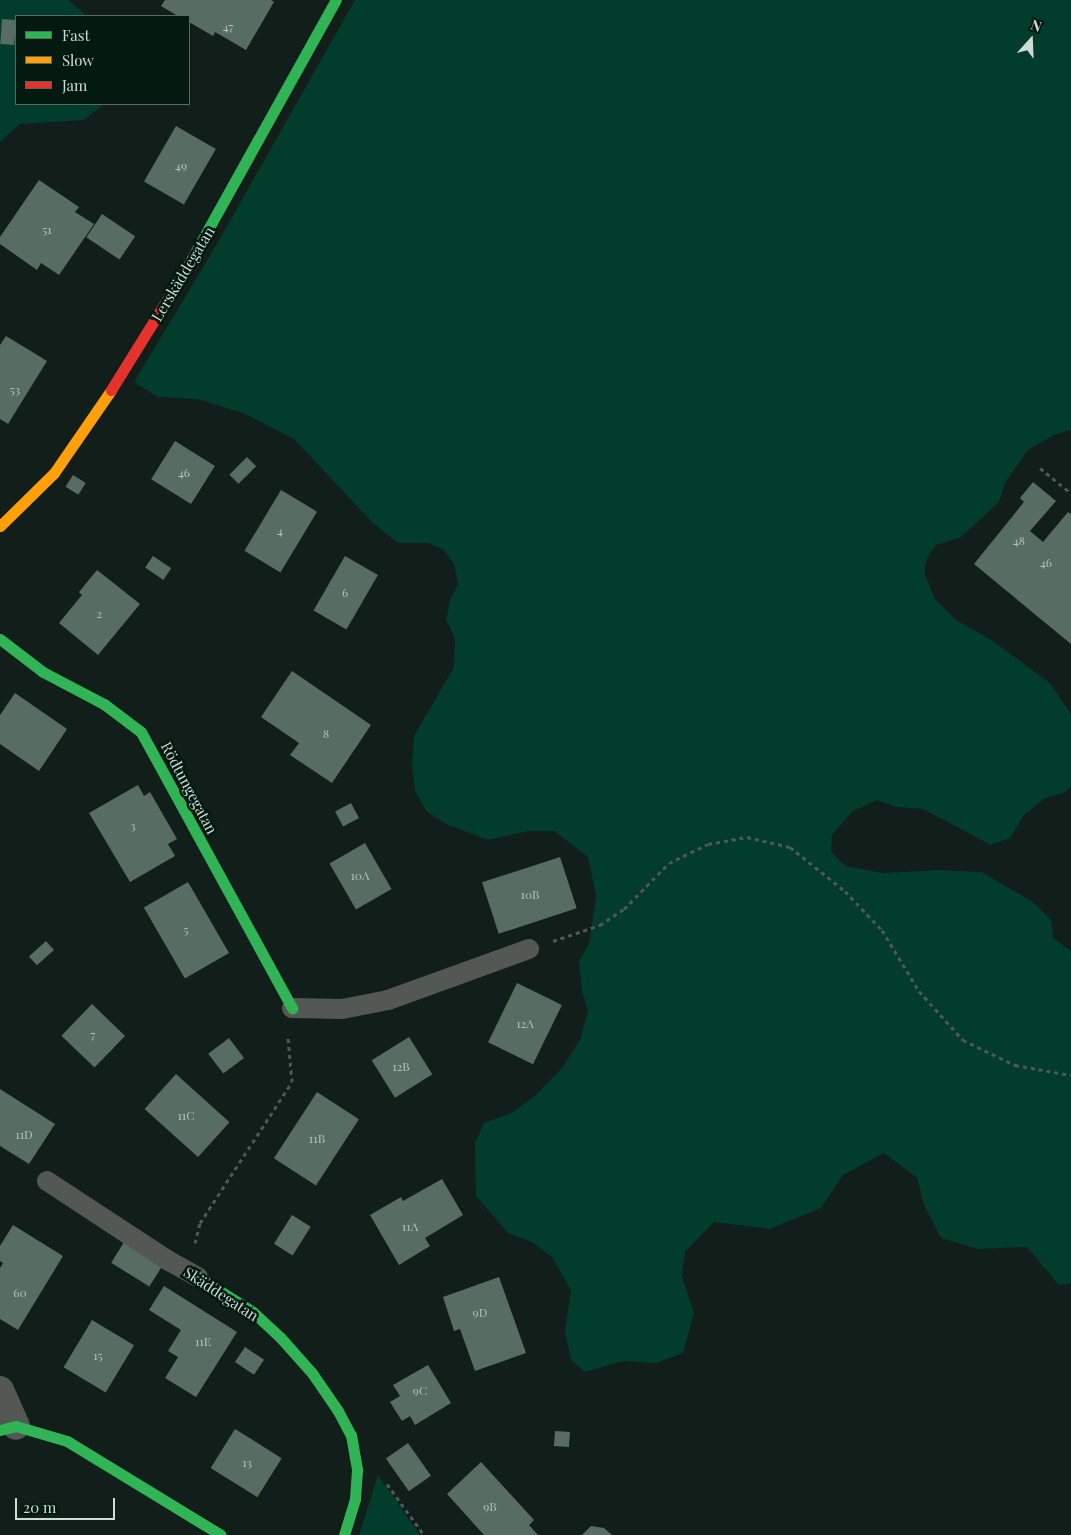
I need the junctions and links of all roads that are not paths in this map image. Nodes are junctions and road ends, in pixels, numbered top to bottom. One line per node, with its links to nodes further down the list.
1 (336, 0): 2 (street, Lerskäddegatan)
2 (0, 526)
3 (0, 639): 5 (street, Rödtungegatan)
4 (529, 949): 5 (lane)
5 (292, 1008)
6 (47, 1181): 7 (lane, Skäddegatan)
7 (198, 1277): 11 (street, Skäddegatan)
8 (0, 1390): 9 (street)
9 (8, 1428): 10 (street)
10 (221, 1535)
11 (344, 1535)

